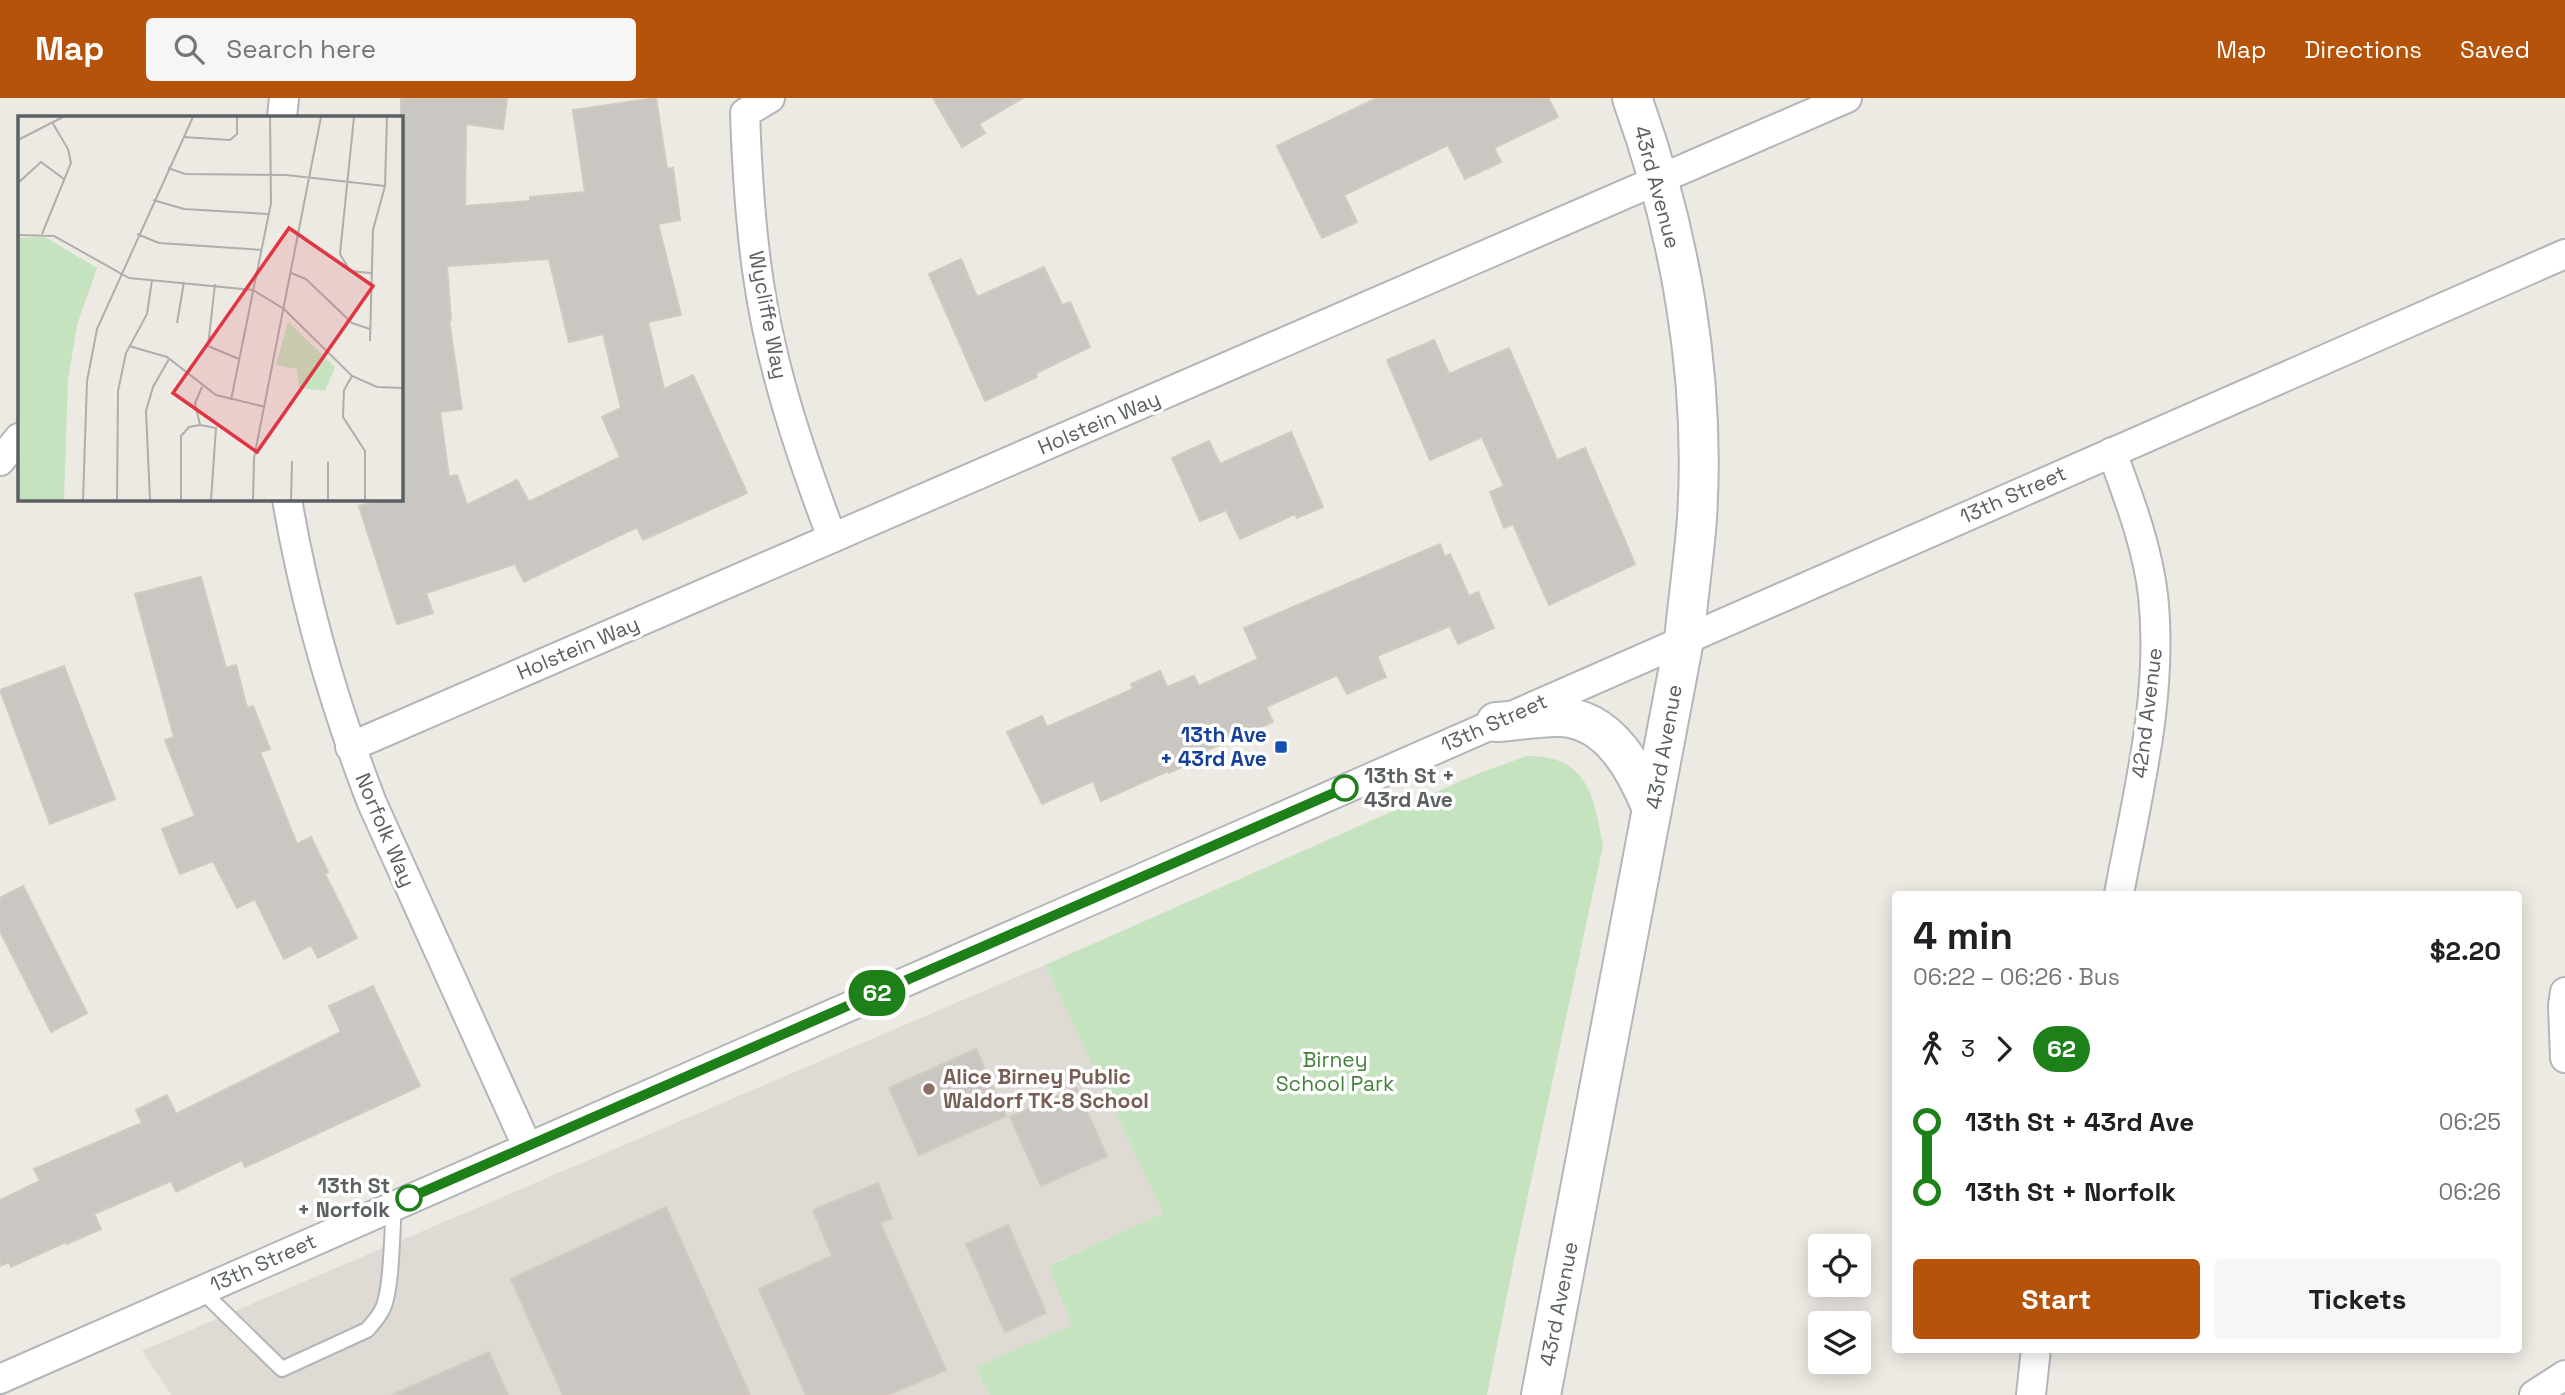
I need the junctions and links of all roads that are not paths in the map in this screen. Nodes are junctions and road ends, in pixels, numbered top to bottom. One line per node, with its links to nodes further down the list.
1 (284, 98): 5 (street)
2 (770, 98): 12 (street, Wycliffe Way)
3 (1632, 98): 6 (street, 43rd Avenue)
4 (1847, 98): 6 (street, Holstein Way)
5 (282, 116)
6 (1659, 180): 12 (street, Holstein Way); 13 (street, 43rd Avenue)
7 (2565, 254): 9 (street, 13th Street)
8 (18, 439): 10 (street)
9 (2112, 452): 13 (street, 13th Street); 17 (street, 42nd Avenue)
10 (0, 461)
11 (287, 500): 15 (street, Norfolk Way)
12 (832, 538): 15 (street, Holstein Way)
13 (1684, 640): 14 (street, 13th Street); 16 (street, 43rd Avenue)
14 (1496, 722): 16 (street); 20 (street, 13th Street)
15 (350, 747): 20 (street, Norfolk Way)
16 (1652, 809): 26 (street, 43rd Avenue)
17 (2120, 891)
18 (2565, 992): 19 (street)
19 (2565, 1058)
20 (527, 1146): 21 (street, 13th Street)
21 (394, 1205): 22 (street, 13th Street); 22 (lane)
22 (201, 1290): 25 (street, 13th Street)
23 (2036, 1353): 27 (street)
24 (2565, 1375): 28 (street)
25 (0, 1379)
26 (1541, 1395)
27 (2031, 1395)
28 (2534, 1395)

